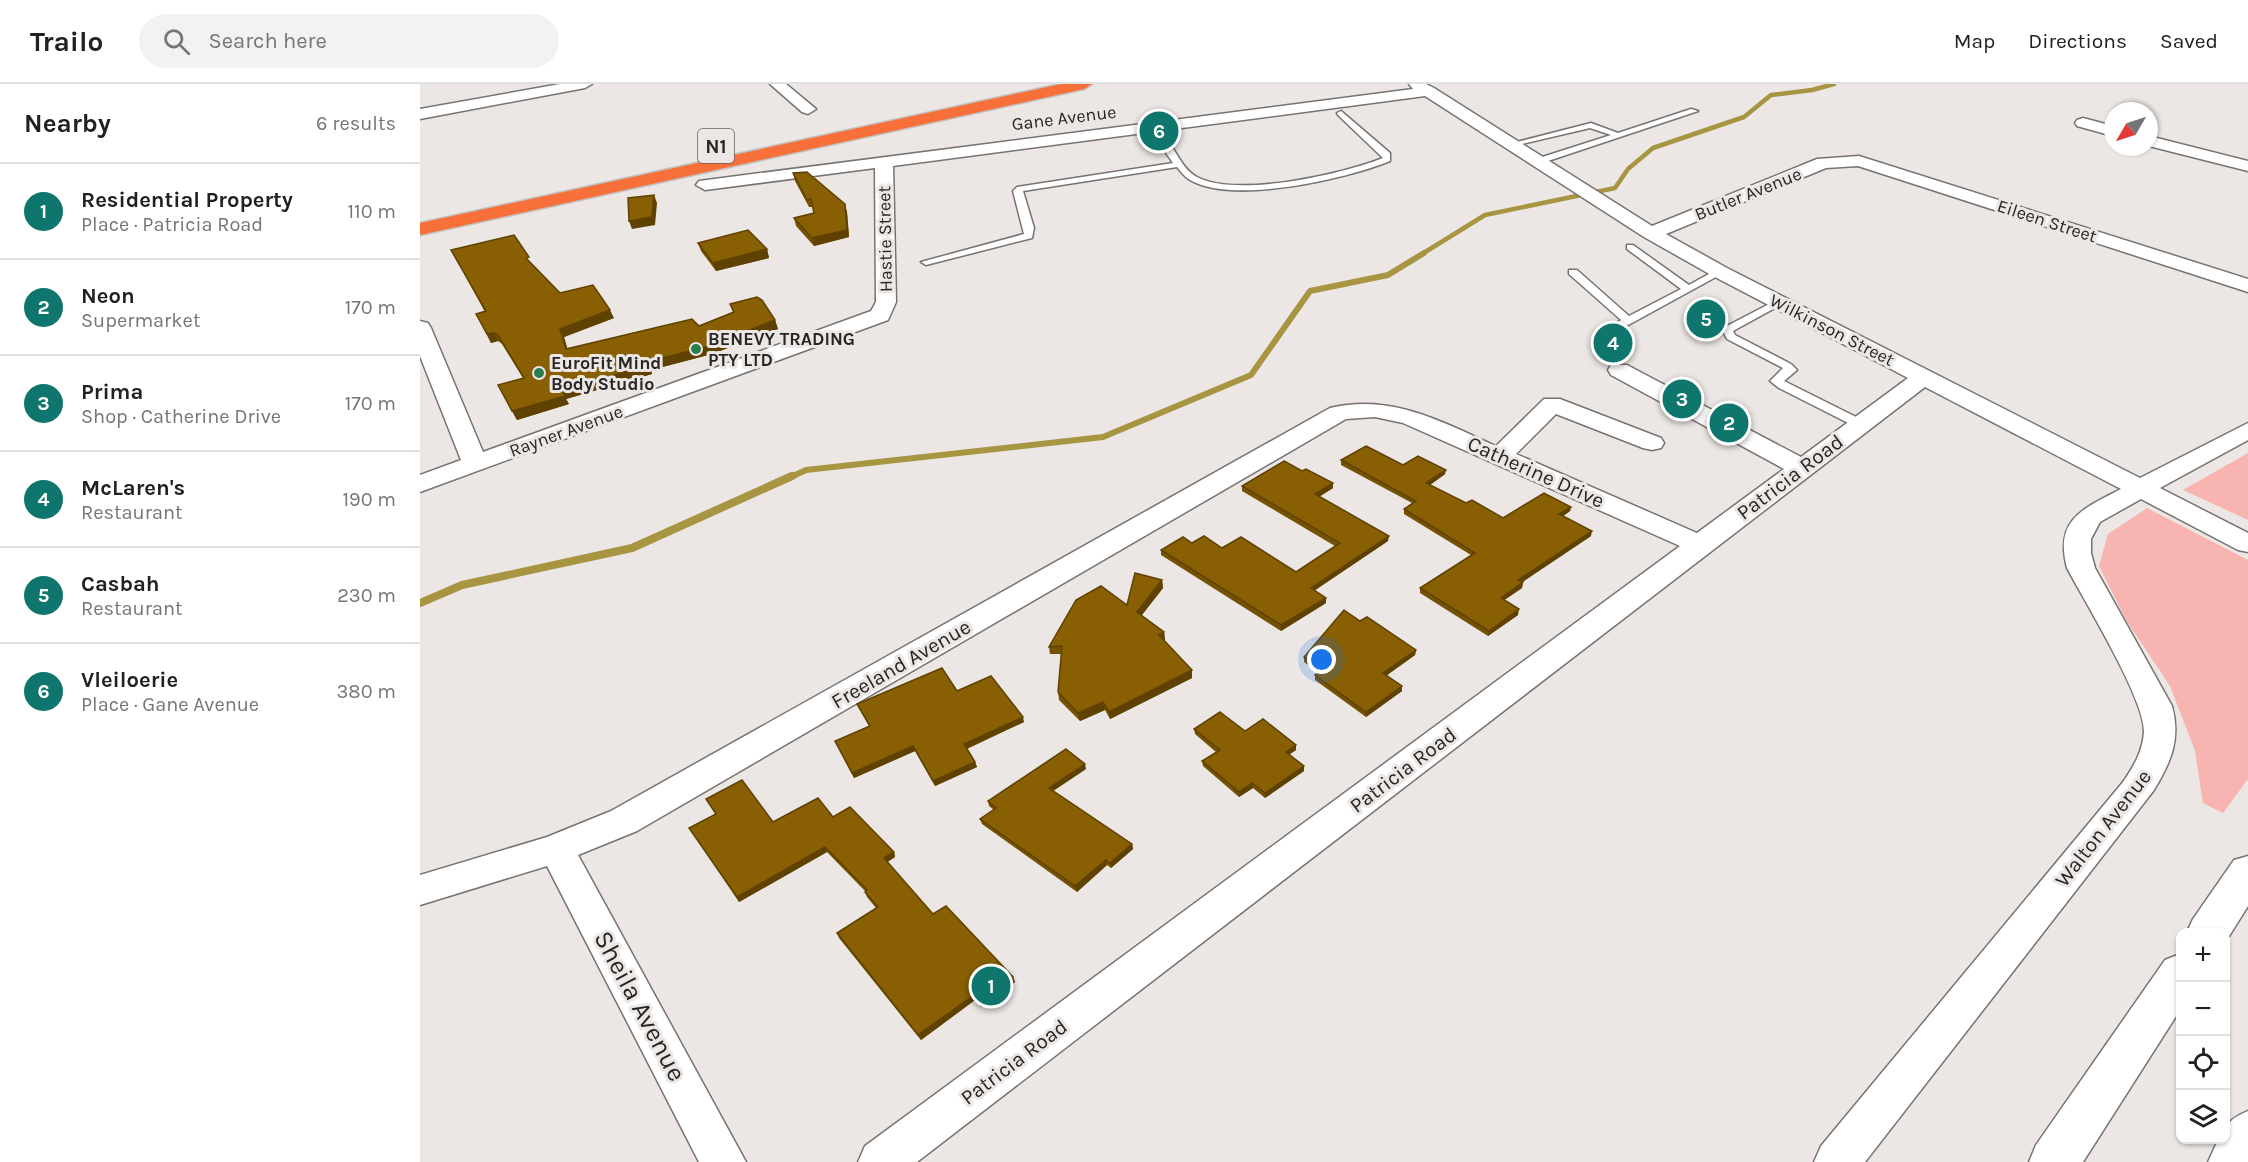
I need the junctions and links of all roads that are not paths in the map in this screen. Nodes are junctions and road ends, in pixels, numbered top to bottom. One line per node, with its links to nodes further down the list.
1 (585, 84): 9 (street)
2 (777, 84): 6 (street)
3 (1011, 84): 16 (highway, N1)
4 (1086, 84): 23 (highway, N1)
5 (1423, 88): 12 (street, Gane Avenue); 15 (street, Wilkinson Street)
6 (808, 109)
7 (1694, 111): 13 (lane)
8 (1341, 112): 20 (lane)
9 (420, 114)
10 (2083, 123): 11 (street)
11 (2104, 129)
12 (1153, 130): 18 (street, Gane Avenue); 20 (lane)
13 (1615, 134): 15 (lane); 19 (lane)
14 (2158, 143): 21 (street)
15 (1514, 144): 19 (street, Wilkinson Street)
16 (677, 154)
17 (1845, 160): 24 (street, Butler Avenue); 29 (street, Eileen Street)
18 (884, 161): 22 (street, Gane Avenue); 32 (street, Hastie Street)
19 (1539, 161): 24 (street, Wilkinson Street)
20 (1181, 164): 26 (lane)
21 (2248, 166)
22 (705, 185)
23 (420, 229)
24 (1652, 233): 28 (street, Wilkinson Street)
25 (1630, 248): 30 (lane)
26 (926, 262)
27 (1573, 272): 33 (lane)
28 (1720, 272): 30 (lane); 31 (street, Wilkinson Street)
29 (2248, 286)
30 (1688, 289): 33 (lane)
31 (1779, 303): 37 (street, Wilkinson Street); 39 (lane)
32 (880, 315): 43 (street, Rayner Avenue)
33 (1628, 321): 34 (lane)
34 (1617, 327)
35 (420, 328): 43 (street)
36 (1619, 370): 44 (street)
37 (1924, 377): 39 (street, Patricia Road); 46 (street, Wilkinson Street)
38 (1367, 409): 42 (street, Catherine Drive); 49 (street, Freeland Avenue)
39 (1860, 424): 44 (street, Patricia Road)
40 (2248, 430): 46 (street, Walton Avenue)
41 (1652, 443): 42 (street)
42 (1501, 455): 48 (street, Catherine Drive)
43 (475, 464): 45 (street, Rayner Avenue)
44 (1802, 468): 48 (street, Patricia Road)
45 (420, 484)
46 (2142, 490): 47 (street, Wilkinson Street); 57 (street, Walton Avenue)
47 (2248, 544)
48 (1701, 545): 56 (street, Patricia Road)
49 (556, 849): 51 (street, Freeland Avenue); 55 (street, Sheila Avenue)
50 (2248, 872): 52 (main road)
51 (420, 890)
52 (2211, 928)
53 (2176, 980): 58 (main road)
54 (2248, 1135): 59 (main road)
55 (723, 1162)
56 (881, 1162)
57 (1838, 1162)
58 (2054, 1162)
59 (2233, 1162)

